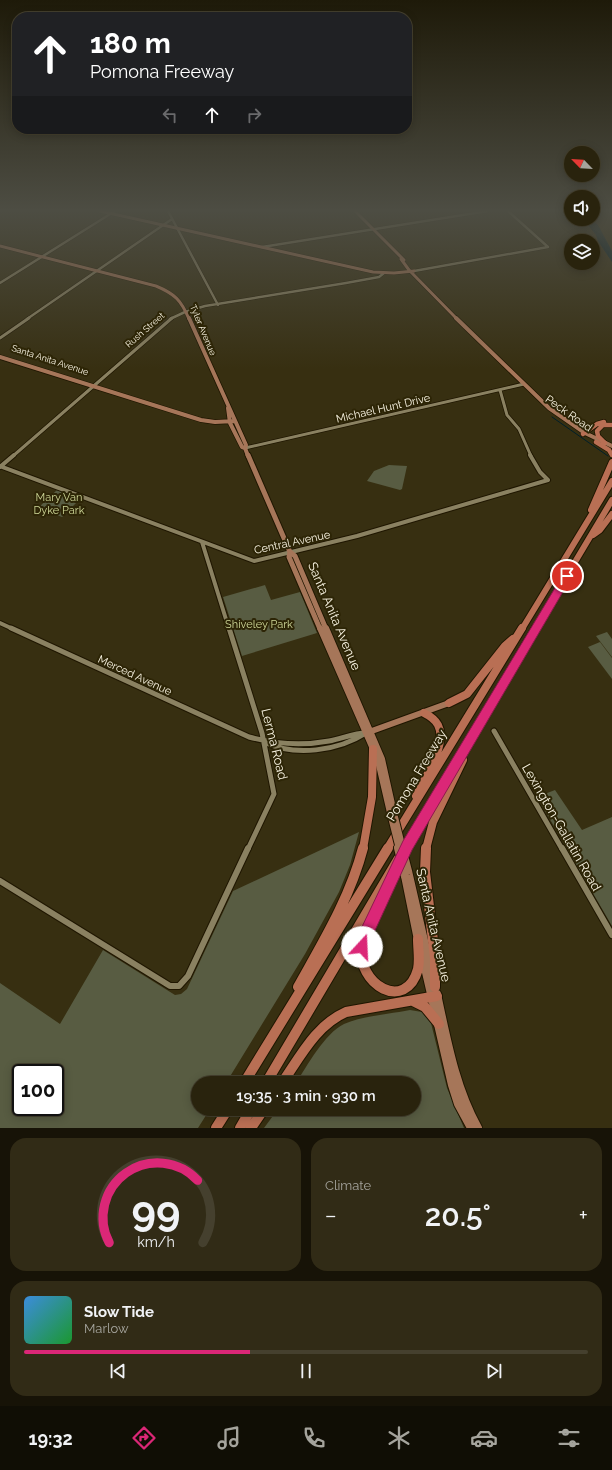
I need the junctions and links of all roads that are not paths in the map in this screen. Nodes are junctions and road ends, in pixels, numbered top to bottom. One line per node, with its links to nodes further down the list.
1 (31, 264): 13 (street)
2 (68, 264): 8 (main road, Tyler Avenue)
3 (108, 264): 8 (street)
4 (196, 264): 14 (street)
5 (337, 264): 10 (main road)
6 (405, 264): 9 (main road, Peck Road)
7 (454, 264): 9 (street)
8 (97, 271): 15 (main road, Tyler Avenue); 16 (street)
9 (412, 271): 11 (main road); 18 (main road, Peck Road)
10 (374, 272): 11 (main road); 12 (main road)
11 (384, 273): 12 (street, Rush Street)
12 (377, 277): 14 (street, Rush Street)
13 (0, 283)
14 (218, 305): 15 (street, Rush Street)
15 (186, 311): 19 (street, Rush Street); 21 (main road, Tyler Avenue)
16 (0, 338)
17 (0, 356): 19 (main road, Santa Anita Avenue)
18 (522, 384): 20 (street, Michael Hunt Drive); 23 (main road, Peck Road)
19 (93, 386): 21 (main road, Santa Anita Avenue); 31 (street, Rush Street)
20 (500, 390): 27 (street, Michael Hunt Drive); 38 (street, Central Avenue)
21 (233, 421): 27 (main road, Santa Anita Avenue)
22 (612, 424): 23 (highway); 25 (highway)
23 (584, 434): 24 (main road, Peck Road); 25 (main road, Peck Road)
24 (596, 442): 28 (main road, Peck Road); 29 (highway)
25 (605, 443): 26 (main road, Peck Road)
26 (612, 446)
27 (245, 448): 38 (main road, Santa Anita Avenue)
28 (612, 450)
29 (612, 455)
30 (612, 462): 35 (highway)
31 (0, 467): 37 (street, Central Avenue)
32 (612, 481): 35 (highway, Pomona Freeway)
33 (612, 500): 36 (highway)
34 (612, 514): 36 (highway)
35 (581, 533): 40 (highway, Pomona Freeway)
36 (591, 536): 43 (highway)
37 (202, 542): 38 (street, Central Avenue); 46 (street, Lerma Road)
38 (290, 552): 45 (main road, Santa Anita Avenue)
39 (0, 623): 46 (street, Merced Avenue)
40 (518, 636): 41 (highway); 49 (highway, Pomona Freeway)
41 (449, 703): 42 (main road)
42 (424, 713): 45 (main road); 49 (highway)
43 (484, 717): 50 (highway); 55 (highway)
44 (494, 731): 53 (street, Lexington-Gallatin Road)
45 (368, 732): 46 (street, Merced Avenue); 47 (main road, Santa Anita Avenue); 48 (main road, Santa Anita Avenue)
46 (264, 742): 52 (street, Lerma Road)
47 (373, 749): 48 (main road, Santa Anita Avenue); 58 (highway)
48 (393, 815): 51 (main road, Santa Anita Avenue, bridge)
49 (400, 829): 58 (highway, Pomona Freeway)
50 (407, 846): 54 (highway); 60 (highway)
51 (407, 873): 54 (main road, Santa Anita Avenue); 55 (main road, Santa Anita Avenue)
52 (0, 881)
53 (612, 934)
54 (418, 939): 55 (main road, Santa Anita Avenue)
55 (435, 993): 56 (highway); 57 (main road, Santa Anita Avenue); 69 (main road, Santa Anita Avenue)
56 (411, 1001): 57 (highway); 61 (highway)
57 (439, 1024): 68 (main road, Santa Anita Avenue)
58 (266, 1048): 59 (highway, Pomona Freeway)
59 (248, 1076)
60 (270, 1076)
61 (287, 1076)
62 (224, 1116): 65 (highway)
63 (247, 1116): 66 (highway)
64 (259, 1116): 67 (highway)
65 (216, 1128)
66 (240, 1128)
67 (251, 1128)
68 (471, 1128)
69 (478, 1128)

